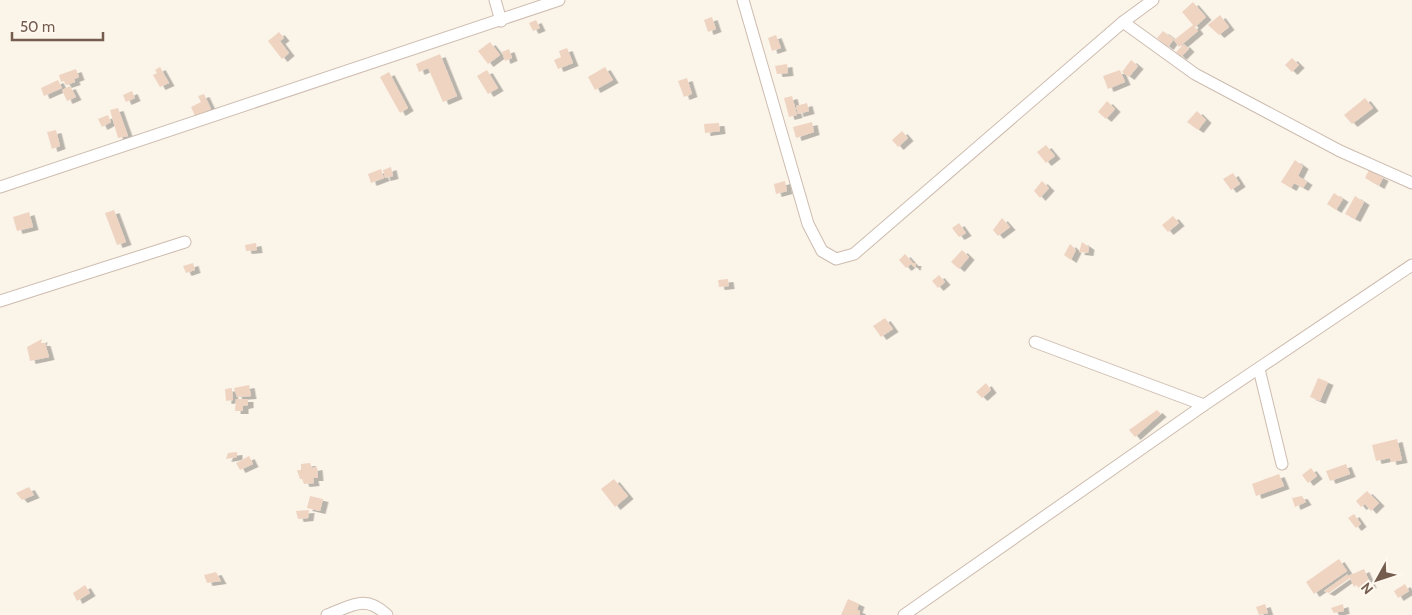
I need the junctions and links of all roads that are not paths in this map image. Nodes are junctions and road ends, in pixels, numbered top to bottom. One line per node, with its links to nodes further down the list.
1 (495, 0): 5 (street)
2 (559, 0): 5 (street)
3 (743, 0): 6 (street)
4 (1153, 0): 6 (street)
5 (501, 21): 8 (street)
6 (1123, 22): 7 (street)
7 (1412, 183)
8 (0, 187)
9 (184, 242): 11 (street)
10 (1412, 266): 13 (street)
11 (0, 301)
12 (1035, 342): 14 (street)
13 (1259, 369): 14 (street); 15 (street)
14 (1204, 405): 18 (street)
15 (1282, 464)
16 (327, 615): 17 (street)
17 (387, 615)
18 (904, 615)

